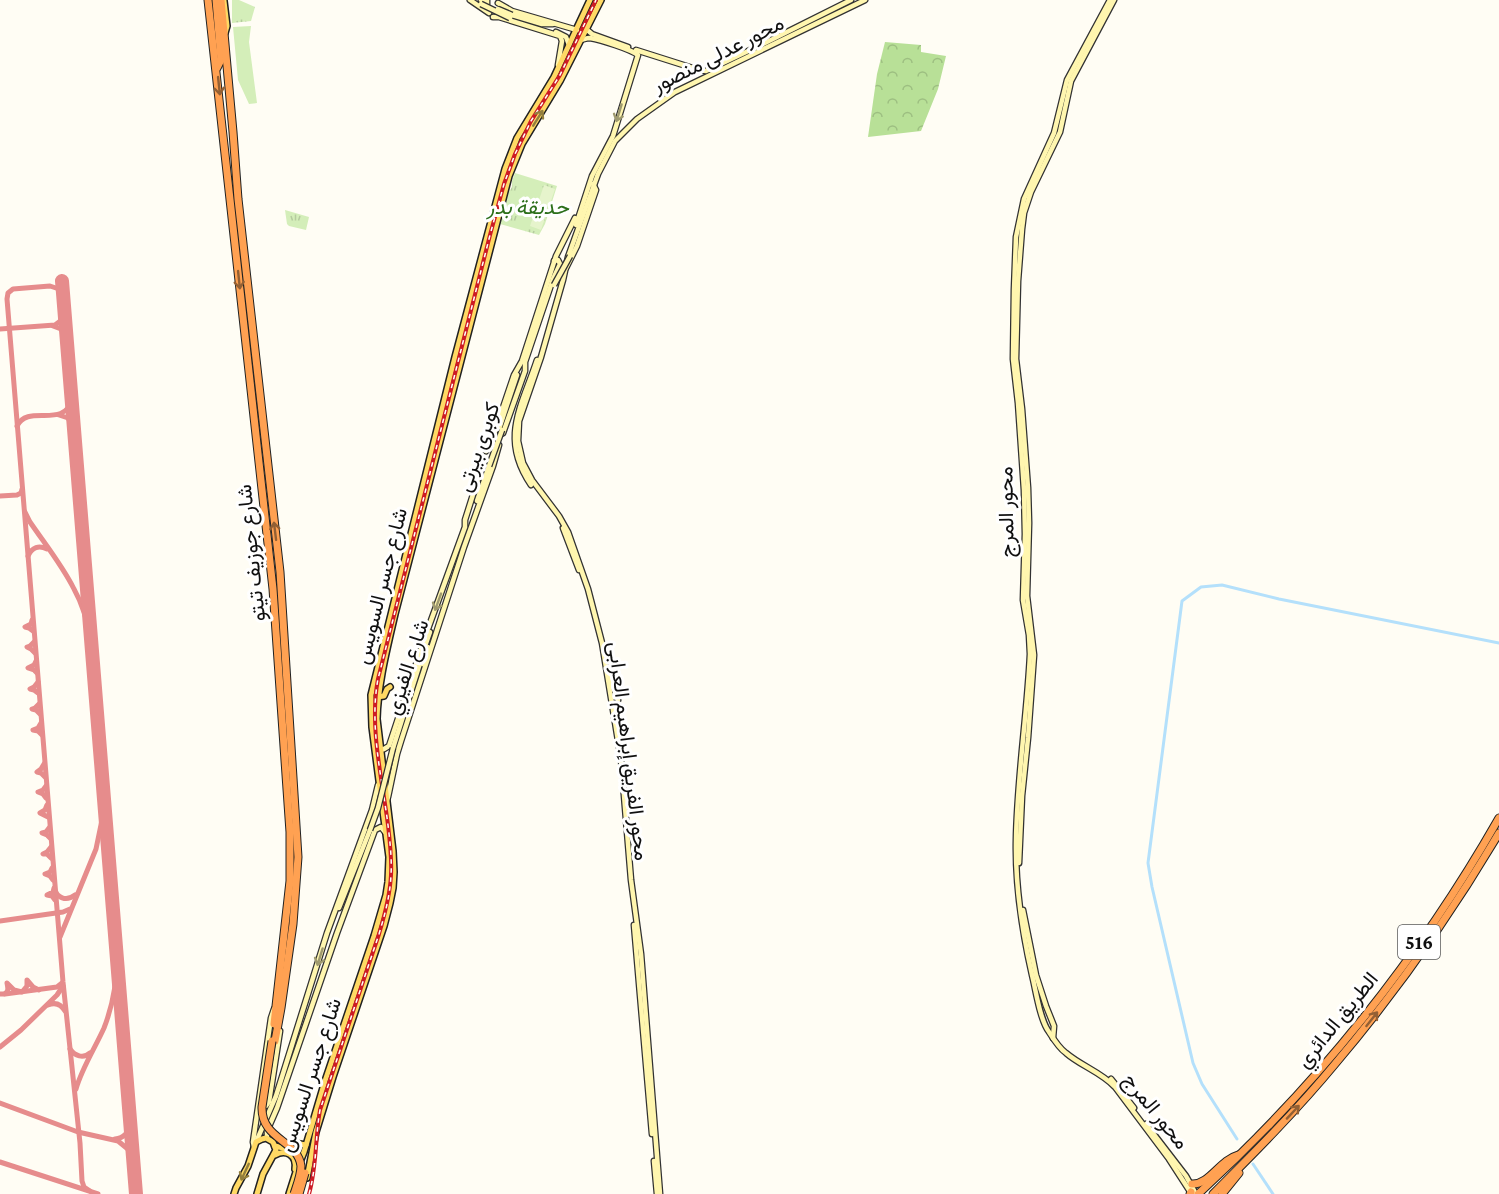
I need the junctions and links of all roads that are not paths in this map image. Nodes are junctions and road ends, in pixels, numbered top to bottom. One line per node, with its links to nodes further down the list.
1 (223, 0): 45 (highway, شارع جوزيف تيتو, one-way to 1)
2 (473, 0): 9 (main road)
3 (590, 0): 16 (main road, شارع جسر السويس)
4 (600, 0): 18 (main road, شارع جسر السويس)
5 (851, 0): 26 (main road, محور عدلى منصور)
6 (865, 0): 15 (main road, محور عدلى منصور)
7 (1112, 0): 83 (main road, محور المرج)
8 (211, 2): 65 (highway, شارع جوزيف تيتو, one-way to 65)
9 (483, 2): 12 (main road, bridge); 13 (main road)
10 (498, 3): 11 (main road)
11 (505, 8): 13 (main road); 14 (main road)
12 (511, 17): 14 (main road); 17 (main road)
13 (502, 18): 17 (main road)
14 (555, 24): 16 (main road)
15 (807, 27): 19 (main road); 26 (main road, محور عدلى منصور)
16 (577, 30): 21 (main road, شارع جسر السويس)
17 (556, 33): 21 (main road); 24 (main road)
18 (589, 34): 20 (main road, شارع جسر السويس); 20 (main road); 22 (main road, محور عدلى منصور); 23 (main road, محور عدلى منصور)
19 (811, 34)
20 (581, 40): 30 (main road, شارع جسر السويس, one-way to 20)
21 (569, 45): 24 (main road, شارع جسر السويس)
22 (646, 54): 23 (main road); 25 (main road, محور عدلى منصور)
23 (637, 60): 28 (main road, one-way to 28)
24 (558, 68): 30 (main road, شارع جسر السويس)
25 (699, 70): 26 (main road, محور عدلى منصور); 27 (main road)
26 (710, 72): 27 (main road, محور عدلى منصور)
27 (703, 78): 28 (main road, محور عدلى منصور)
28 (613, 140): 29 (main road, محور الفريق إبراهيم العرابى); 31 (main road, محور الفريق إبراهيم العرابى)
29 (593, 185): 35 (main road, bridge); 37 (main road, محور الفريق إبراهيم العرابى)
30 (498, 203): 44 (main road, شارع جسر السويس)
31 (581, 208): 32 (main road); 34 (main road, محور الفريق إبراهيم العرابى)
32 (554, 262): 33 (main road); 36 (main road)
33 (553, 279): 34 (main road); 35 (main road)
34 (559, 280): 37 (main road, محور الفريق إبراهيم العرابى)
35 (530, 346): 36 (main road)
36 (523, 361): 38 (main road, كوبرى بيرتى)
37 (517, 425): 39 (main road, محور الفريق إبراهيم العرابى)
38 (499, 431): 41 (main road); 43 (main road, كوبرى بيرتى, bridge)
39 (517, 441): 49 (main road, محور الفريق إبراهيم العرابى); 70 (main road, محور الفريق إبراهيم العرابى)
40 (499, 445): 43 (main road)
41 (486, 452)
42 (480, 457): 43 (main road)
43 (488, 465): 47 (main road, كوبرى بيرتى); 53 (main road, كوبرى بيرتى, one-way to 53)
44 (419, 511): 51 (main road, شارع جسر السويس); 55 (main road, شارع جسر السويس)
45 (278, 555): 46 (highway); 65 (highway, شارع جوزيف تيتو)
46 (284, 566)
47 (445, 604): 48 (main road, شارع الفيزي)
48 (440, 621): 53 (main road); 53 (main road, شارع الفيزي)
49 (607, 670): 52 (main road); 70 (main road, محور الفريق إبراهيم العرابى)
50 (390, 687): 51 (main road)
51 (377, 697): 54 (main road, شارع جسر السويس)
52 (618, 700)
53 (394, 749): 54 (main road); 56 (main road); 59 (main road, bridge)
54 (380, 750): 56 (main road, شارع جسر السويس)
55 (379, 783): 57 (main road); 60 (main road, شارع جسر السويس)
56 (387, 800): 62 (main road, شارع جسر السويس)
57 (369, 817): 59 (main road); 63 (main road)
58 (1499, 818): 76 (highway, الطريق الدائري / 516)
59 (373, 830): 60 (main road); 63 (main road); 72 (main road)
60 (385, 832): 62 (main road, شارع جسر السويس)
61 (1499, 833): 76 (highway, الطريق الدائري / 516, one-way to 61)
62 (391, 851): 64 (main road, شارع جسر السويس)
63 (325, 935): 69 (main road, one-way to 69)
64 (377, 937): 66 (main road, شارع جسر السويس); 67 (main road, شارع جسر السويس)
65 (278, 1007): 68 (main road, شارع جوزيف تيتو); 71 (main road, شارع جوزيف تيتو); 86 (highway, bridge); 87 (highway, bridge)
66 (345, 1020): 67 (main road); 74 (main road, شارع جسر السويس)
67 (351, 1022): 80 (main road, شارع جسر السويس)
68 (275, 1064): 69 (main road); 71 (main road, شارع جوزيف تيتو)
69 (286, 1067): 73 (main road)
70 (648, 1067): 88 (main road, محور الفريق إبراهيم العرابى)
71 (259, 1103): 73 (main road, شارع جوزيف تيتو)
72 (267, 1138): 73 (main road); 75 (main road)
73 (255, 1145): 84 (main road, one-way to 84)
74 (306, 1145): 75 (main road); 79 (main road, شارع جسر السويس)
75 (275, 1146): 77 (main road)
76 (1251, 1150): 78 (highway, الطريق الدائري / 516)
77 (273, 1156): 82 (main road); 85 (main road)
78 (1244, 1157): 83 (highway, الطريق الدائري / 516); 83 (highway); 89 (highway, الطريق الدائري / 516); 90 (highway)
79 (299, 1164): 80 (main road); 82 (main road, شارع جسر السويس)
80 (309, 1166): 81 (main road, شارع جسر السويس)
81 (307, 1177): 82 (main road); 87 (main road, شارع جسر السويس)
82 (293, 1181): 86 (main road, شارع جسر السويس)
83 (1194, 1192)
84 (234, 1193)
85 (257, 1194)
86 (292, 1194)
87 (300, 1194)
88 (659, 1194)
89 (1213, 1194)
90 (1222, 1194)

